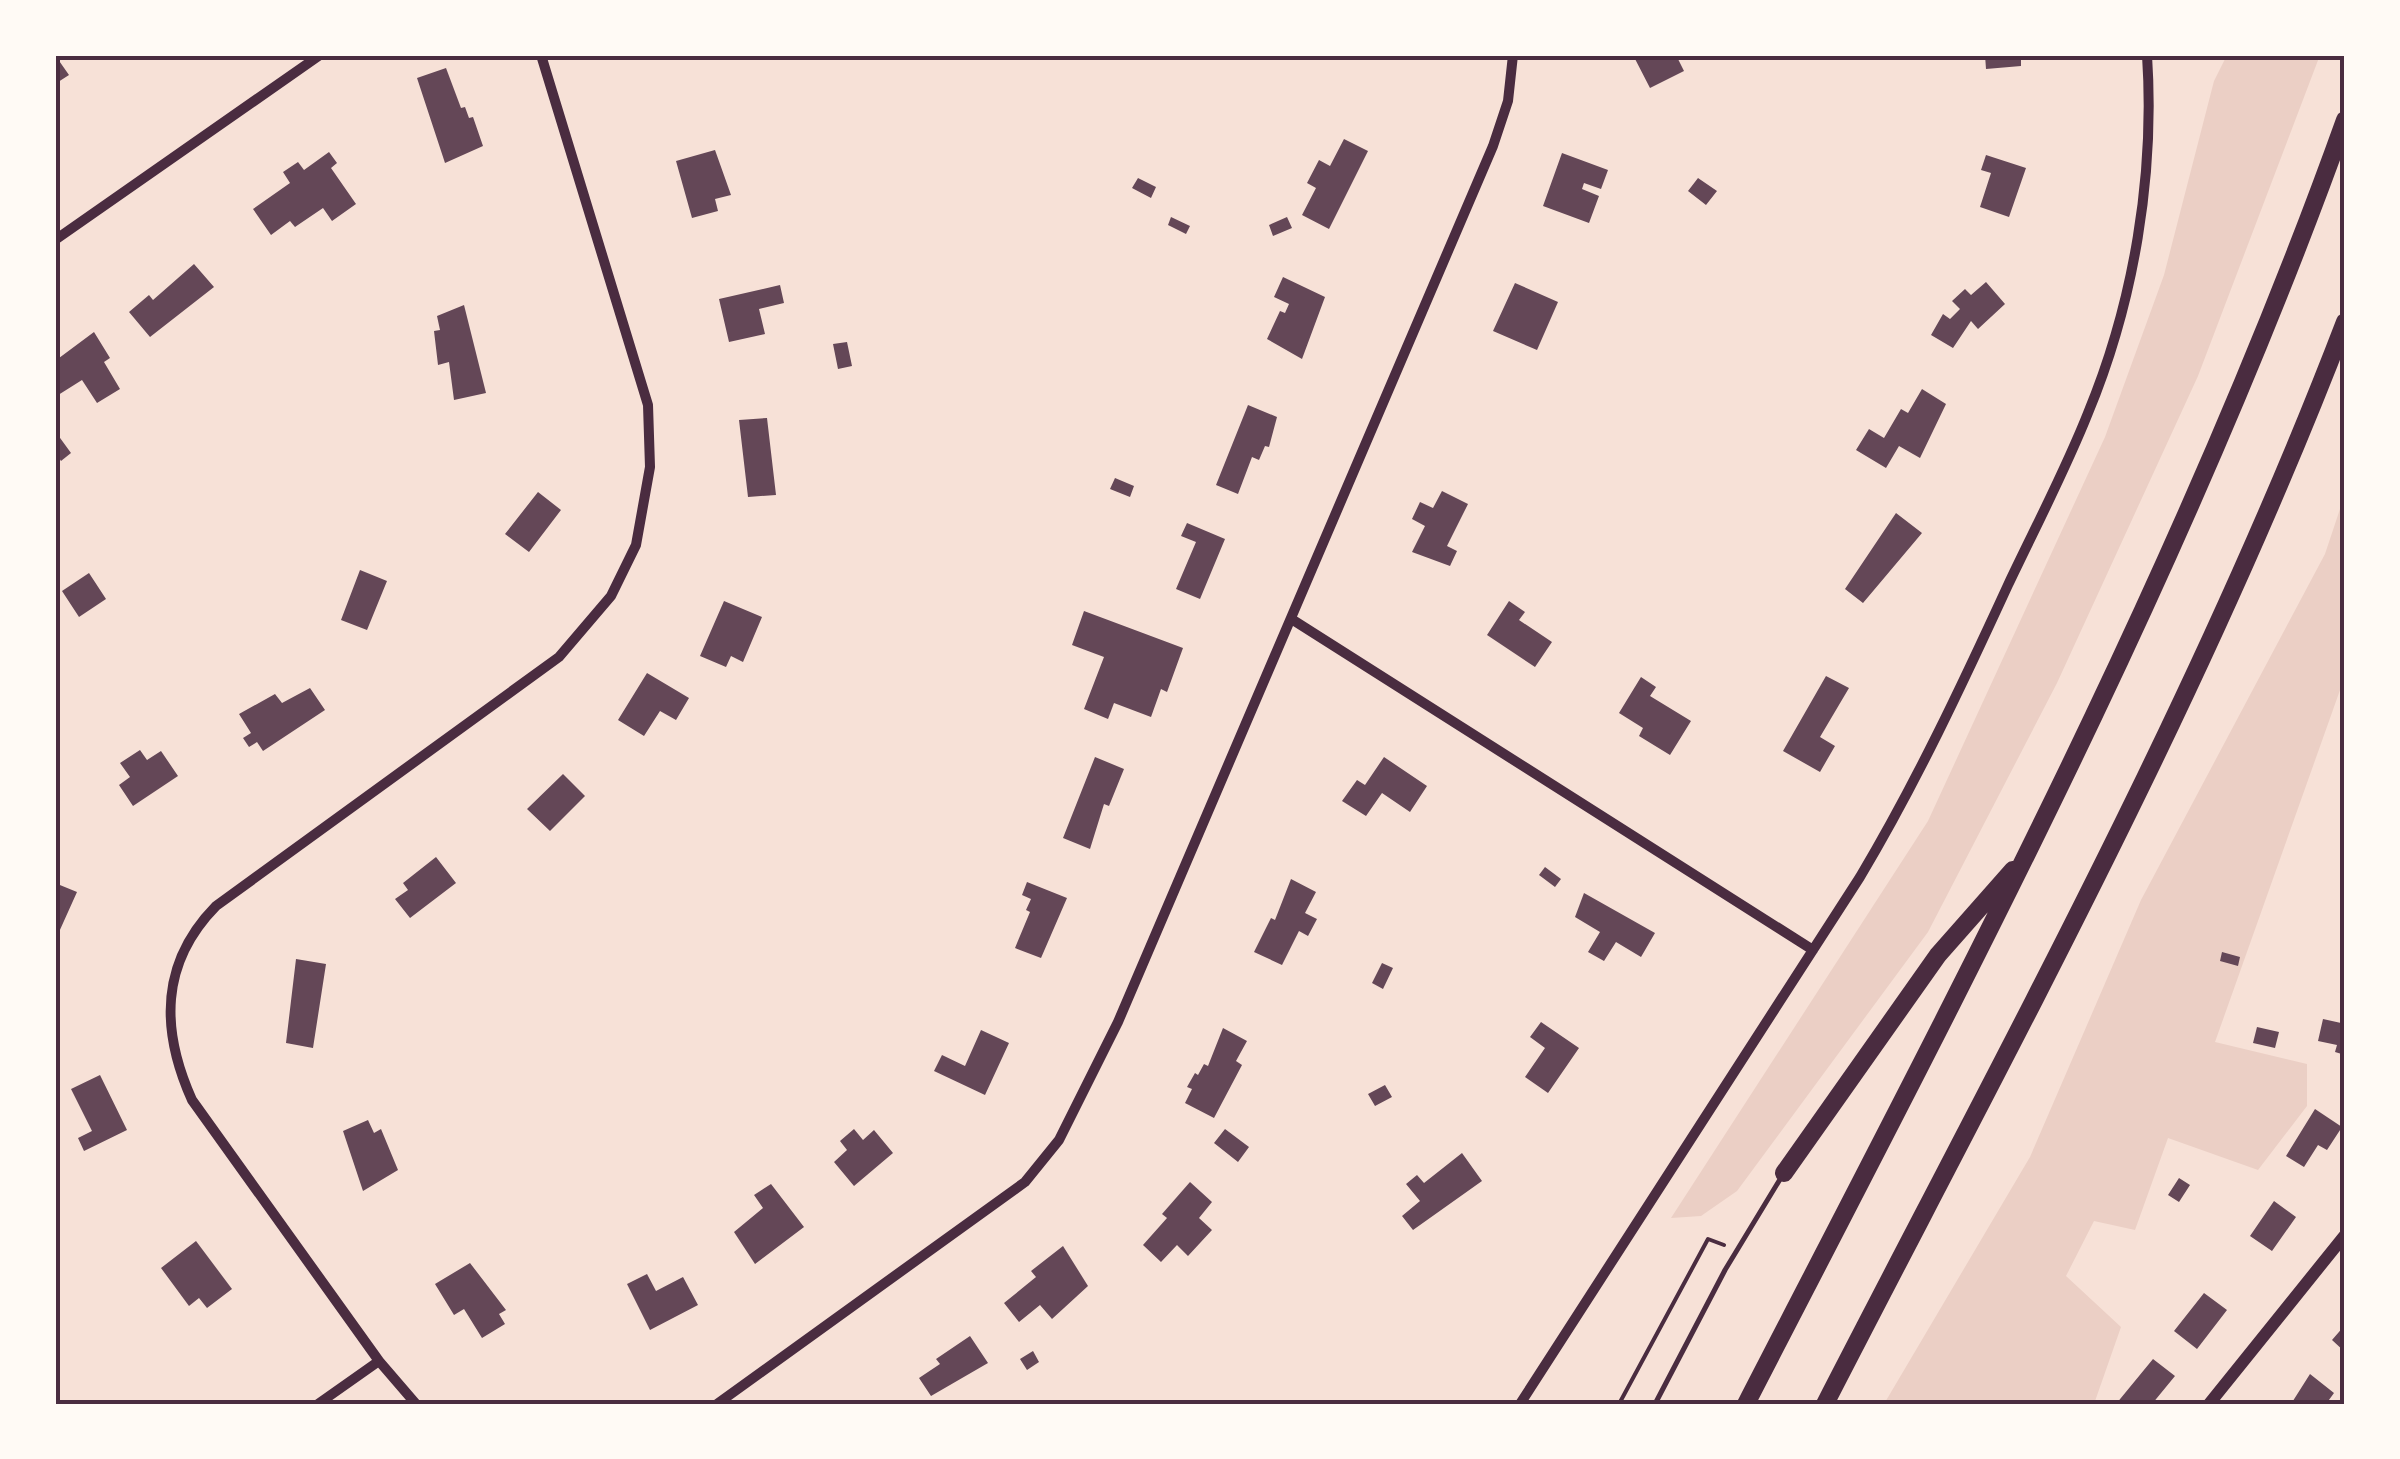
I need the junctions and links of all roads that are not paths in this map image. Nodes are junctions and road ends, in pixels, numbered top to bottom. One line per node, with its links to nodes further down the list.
1 (320, 55): 6 (street)
2 (541, 55): 13 (street)
3 (1513, 55): 8 (street)
4 (2147, 55): 10 (street)
5 (2345, 120): 9 (highway)
6 (55, 240)
7 (2345, 322): 20 (highway)
8 (1293, 620): 10 (street); 16 (street)
9 (2030, 850): 11 (highway); 19 (highway)
10 (1813, 950): 17 (street)
11 (1784, 1173): 18 (lane)
12 (2343, 1244): 21 (street)
13 (379, 1361): 14 (street); 15 (street)
14 (318, 1404)
15 (416, 1404)
16 (717, 1404)
17 (1520, 1404)
18 (1655, 1404)
19 (1746, 1404)
20 (1825, 1404)
21 (2210, 1404)

